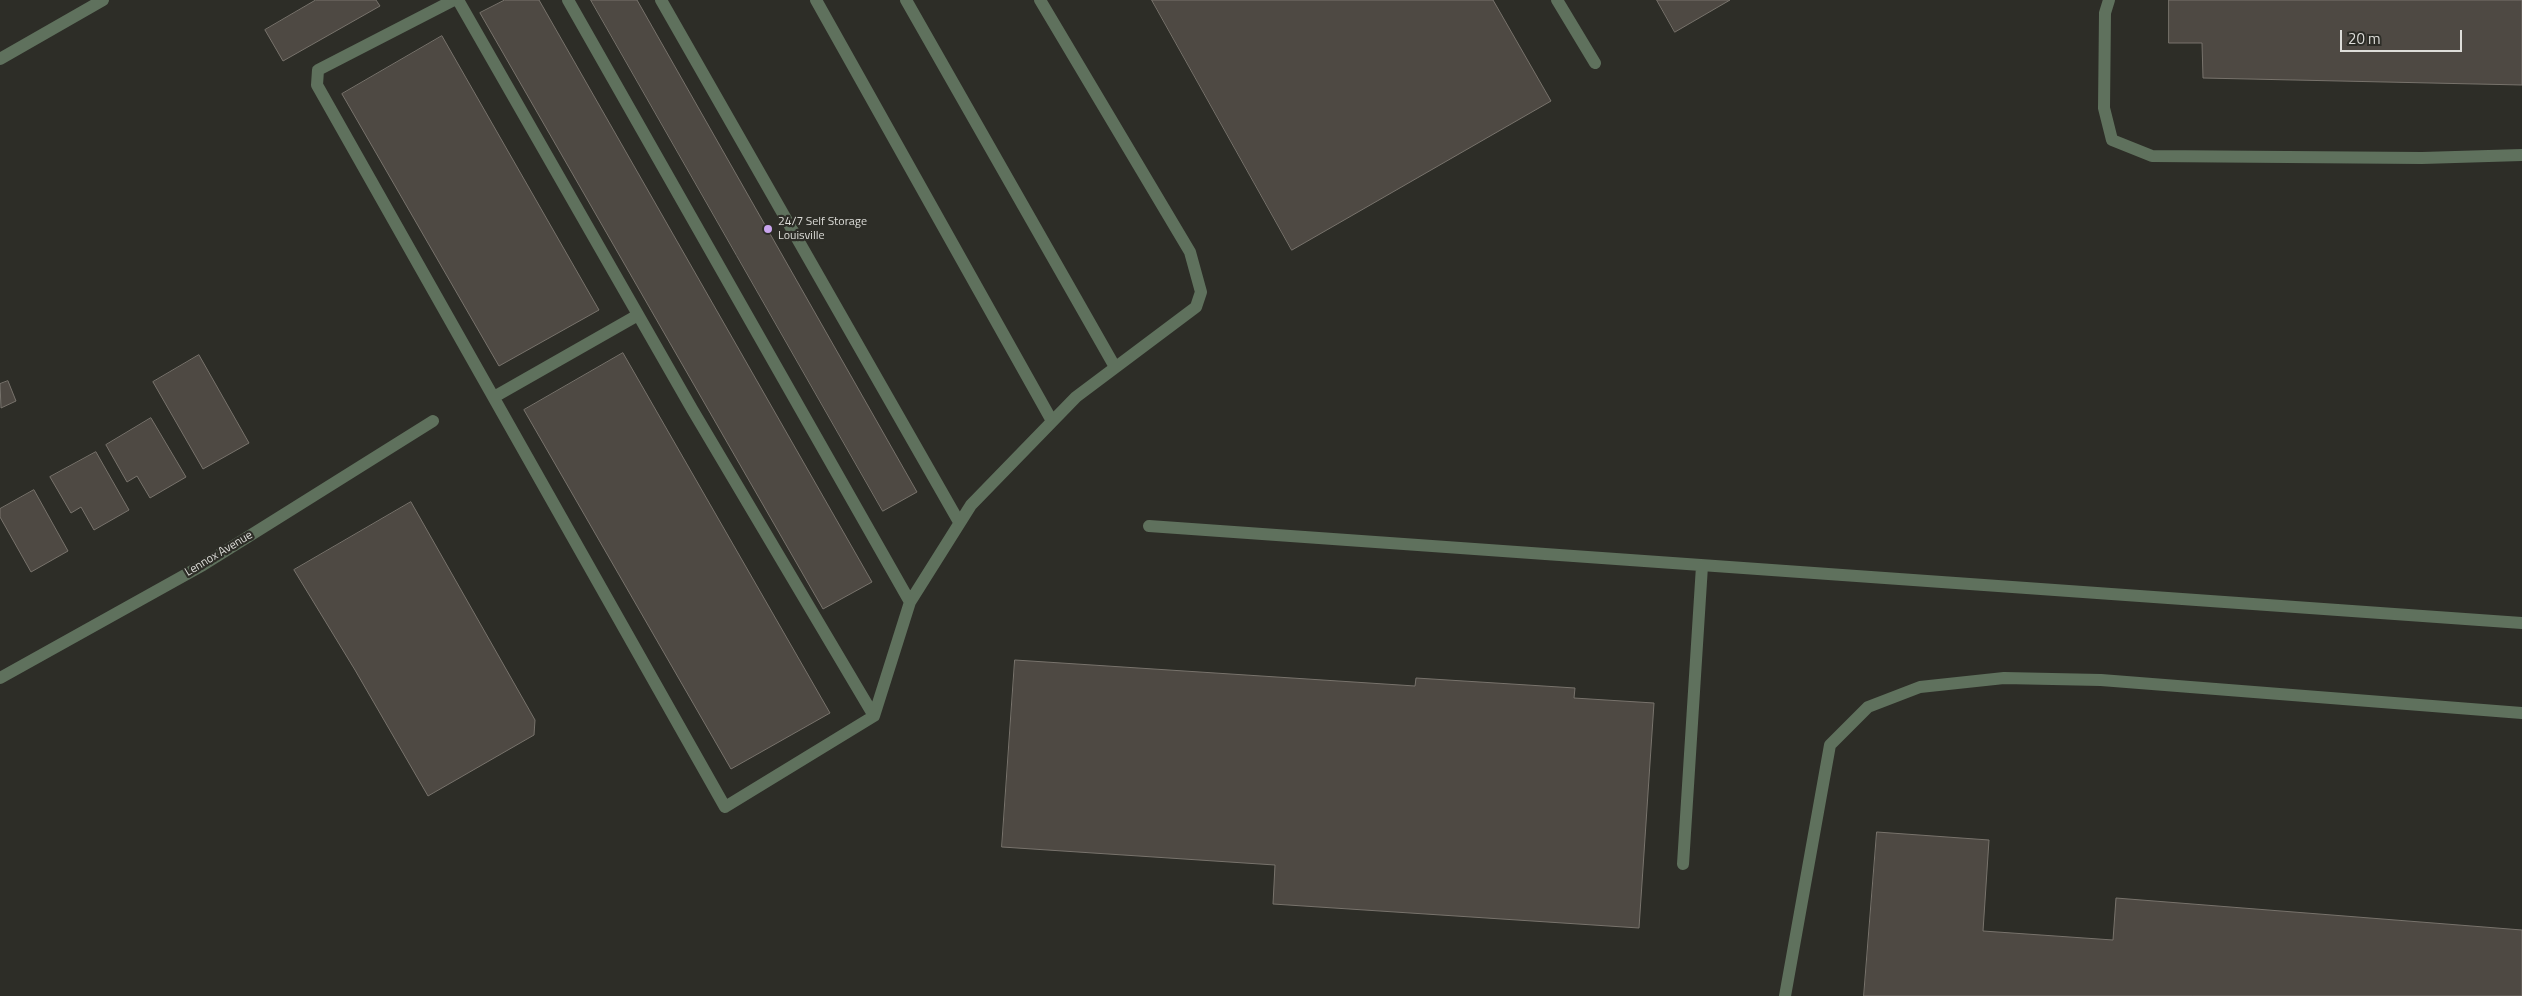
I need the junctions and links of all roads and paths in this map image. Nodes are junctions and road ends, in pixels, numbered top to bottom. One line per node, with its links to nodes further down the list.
1 (103, 0): 11 (street)
2 (454, 0): 16 (street)
3 (458, 0): 14 (street)
4 (568, 0): 22 (street)
5 (661, 0): 19 (street)
6 (816, 0): 18 (street)
7 (906, 0): 15 (street)
8 (1040, 0): 15 (street)
9 (1556, 0): 12 (street)
10 (2109, 0): 13 (street)
11 (0, 59)
12 (1595, 63)
13 (2522, 155)
14 (638, 315): 16 (street); 26 (street)
15 (1115, 368): 18 (street)
16 (494, 397): 26 (street)
17 (432, 421): 24 (street, Lennox Avenue)
18 (1052, 421): 19 (street)
19 (960, 522): 22 (street)
20 (1148, 526): 21 (street)
21 (1702, 566): 23 (street); 27 (street)
22 (910, 602): 26 (street)
23 (2522, 623)
24 (0, 678)
25 (2522, 713): 28 (street)
26 (874, 716)
27 (1683, 864)
28 (1786, 996)

